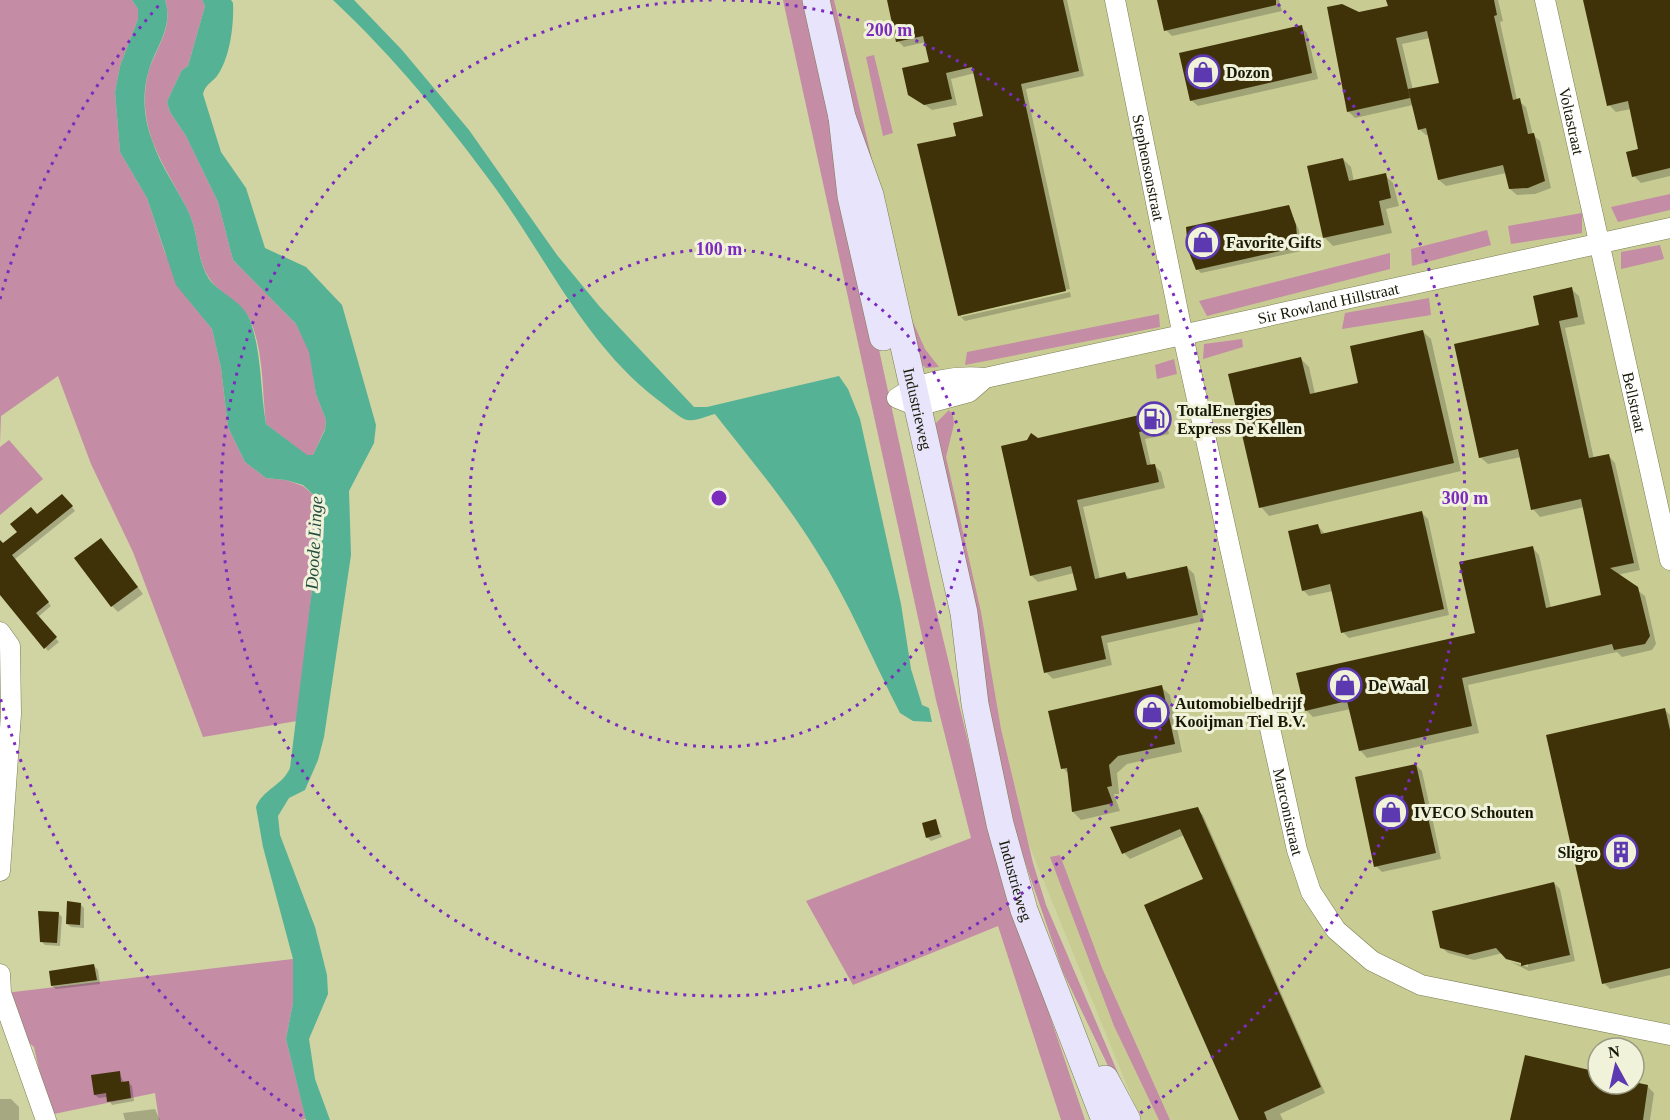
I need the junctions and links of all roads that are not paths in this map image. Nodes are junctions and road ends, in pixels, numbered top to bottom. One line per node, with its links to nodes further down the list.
1 (816, 0): 7 (main road, Industrieweg)
2 (1115, 0): 6 (street, Stephensonstraat)
3 (1545, 0): 5 (street, Voltastraat)
4 (1670, 228): 5 (street, Sir Rowland Hillstraat)
5 (1600, 243): 6 (street, Sir Rowland Hillstraat); 8 (street, Bellstraat)
6 (1183, 336): 7 (street, Sir Rowland Hillstraat); 13 (street, Marconistraat)
7 (909, 397): 12 (main road, Industrieweg)
8 (1670, 560)
9 (0, 632): 10 (street)
10 (0, 871)
11 (0, 974): 14 (street)
12 (1054, 983): 15 (main road, Industrieweg); 16 (main road, Industrieweg)
13 (1670, 1035)
14 (46, 1120)
15 (1105, 1120)
16 (1127, 1120)

